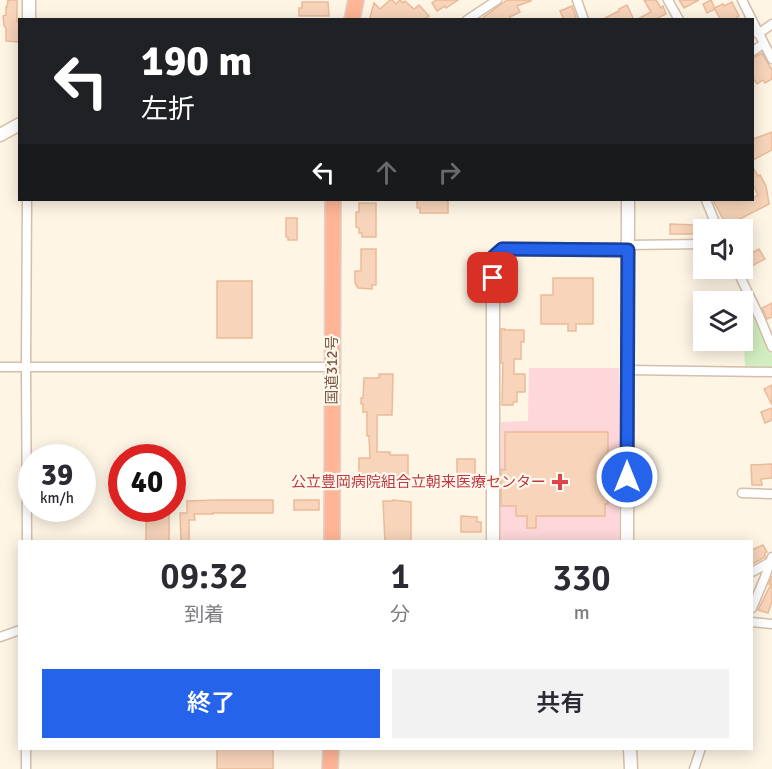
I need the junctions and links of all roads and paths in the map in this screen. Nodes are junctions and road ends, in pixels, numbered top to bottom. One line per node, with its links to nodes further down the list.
1 (29, 0): 7 (street)
2 (356, 0): 8 (highway)
3 (497, 0): 9 (street)
4 (577, 0): 10 (street)
5 (668, 0): 11 (street)
6 (742, 0): 12 (street)
7 (29, 18)
8 (352, 18)
9 (470, 18)
10 (583, 18)
11 (678, 18)
12 (751, 18)
13 (772, 24): 15 (street)
14 (754, 25): 15 (street)
15 (758, 33): 16 (street)
16 (763, 44): 17 (street); 18 (street)
17 (754, 50)
18 (772, 59)
19 (18, 125): 20 (street)
20 (0, 135)
21 (27, 201): 31 (street)
22 (333, 201): 32 (highway, 国道312号)
23 (628, 201): 27 (street)
24 (706, 201): 25 (street)
25 (714, 219)
26 (693, 245): 27 (street)
27 (628, 248): 33 (street); 39 (street)
28 (741, 279): 29 (street)
29 (772, 347)
30 (0, 367): 31 (street)
31 (26, 367): 32 (street); 37 (street)
32 (331, 367): 38 (highway, 国道312号)
33 (628, 370): 34 (street); 40 (street)
34 (772, 372)
35 (742, 493): 36 (street)
36 (772, 494)
37 (27, 540)
38 (332, 540)
39 (493, 540)
40 (627, 540)
41 (771, 559): 42 (street); 43 (street)
42 (753, 571)
43 (753, 605)
44 (753, 622): 45 (street)
45 (772, 624)
46 (18, 631): 47 (street)
47 (0, 637)
48 (26, 750): 52 (street)
49 (331, 750): 53 (highway)
50 (630, 750): 54 (street)
51 (700, 750): 55 (street)
52 (26, 769)
53 (330, 769)
54 (631, 769)
55 (694, 769)

